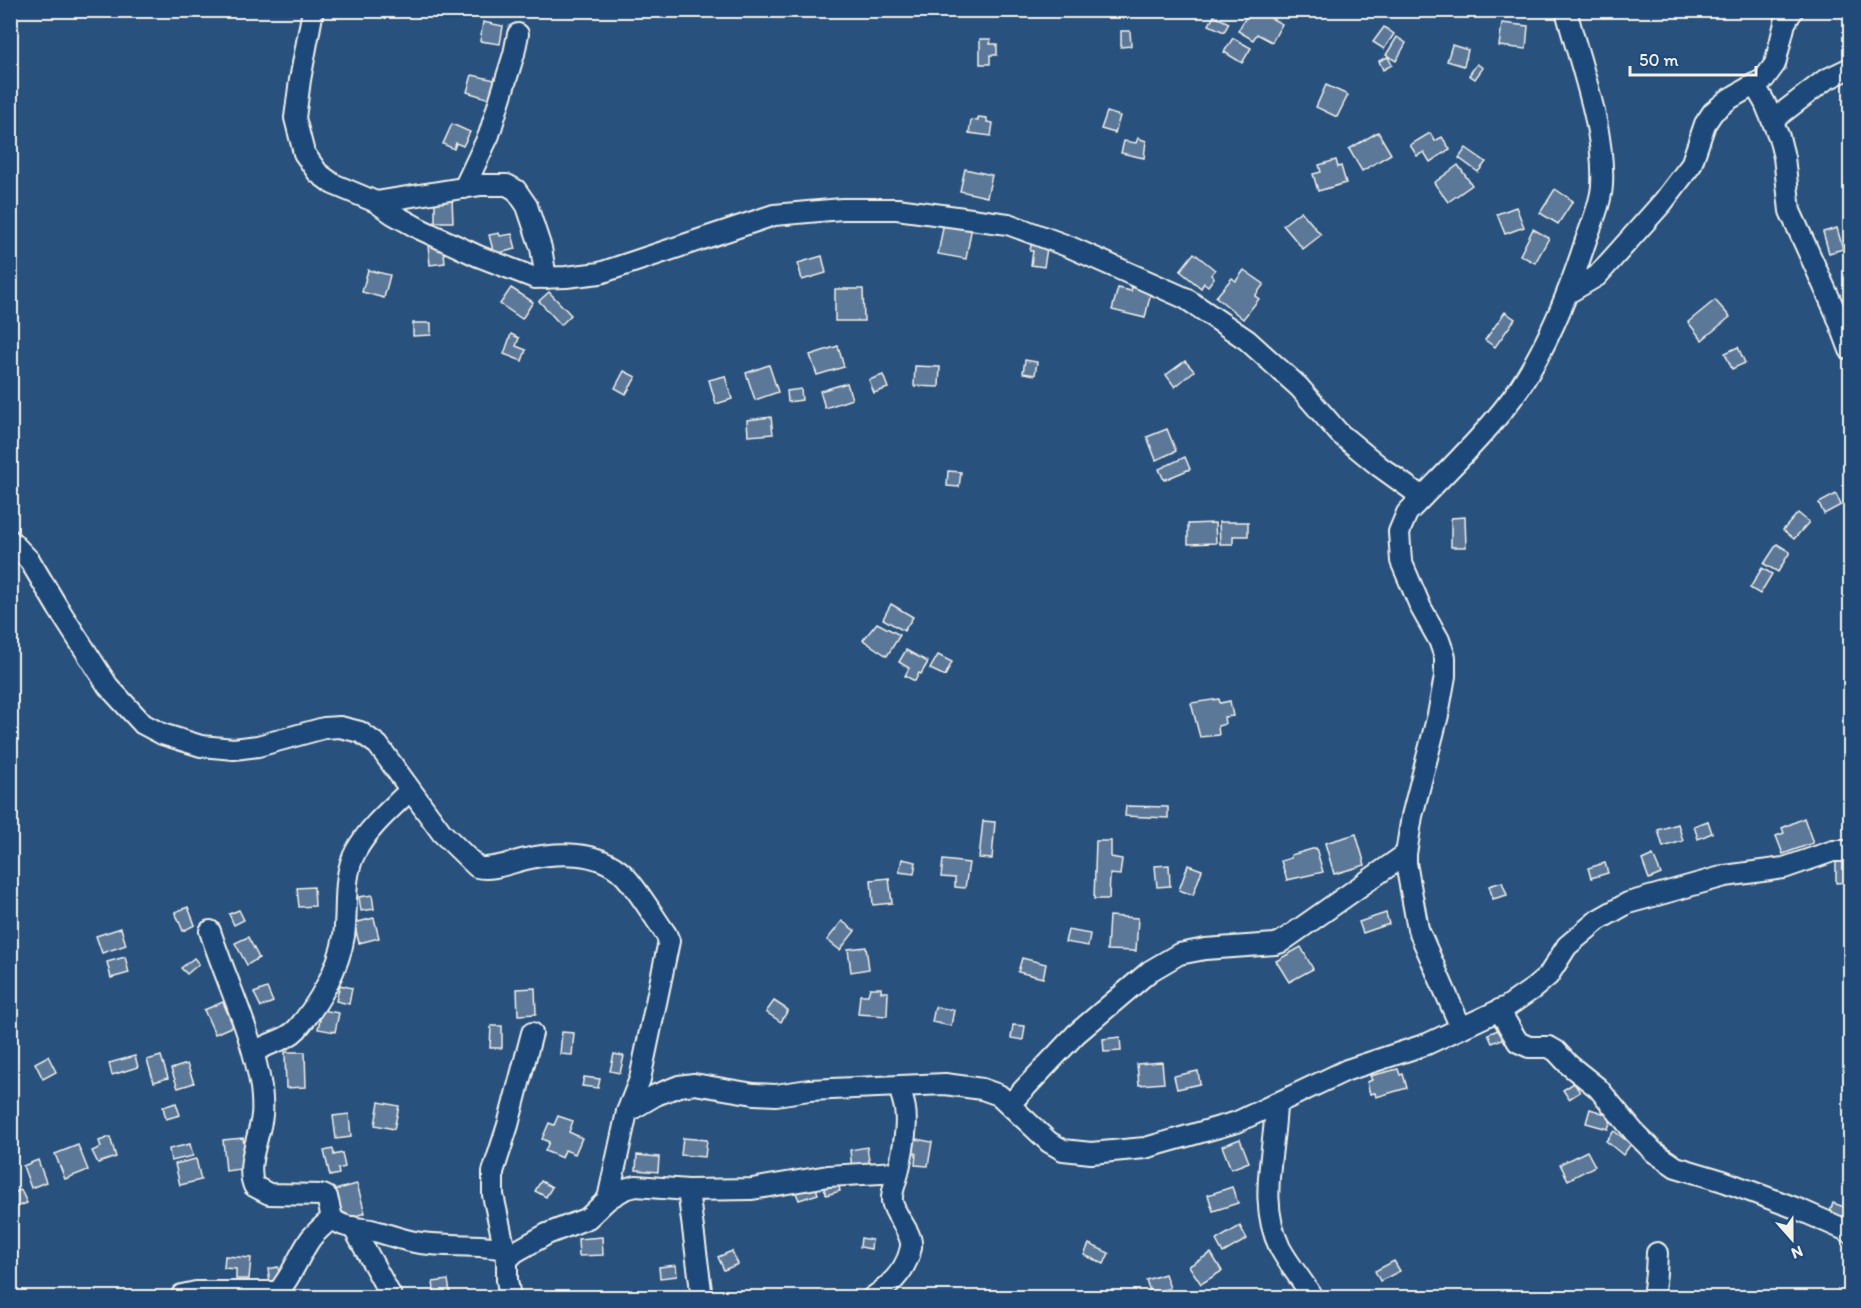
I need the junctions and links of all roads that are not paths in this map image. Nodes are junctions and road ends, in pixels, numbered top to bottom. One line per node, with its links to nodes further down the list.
1 (314, 10): 9 (street)
2 (1566, 10): 11 (street)
3 (1793, 10): 6 (street)
4 (518, 34): 8 (street)
5 (1851, 68): 7 (street)
6 (1754, 84): 7 (street); 11 (street)
7 (1773, 120): 12 (street)
8 (464, 188): 9 (street); 10 (street)
9 (376, 202): 10 (street)
10 (546, 278): 13 (street)
11 (1568, 293): 13 (street)
12 (1851, 350)
13 (1422, 497): 17 (street)
14 (10, 540): 15 (street)
15 (410, 790): 22 (street); 26 (street)
16 (1851, 851): 19 (street)
17 (1406, 854): 20 (street); 25 (street)
18 (210, 931): 22 (street)
19 (1499, 1010): 20 (street); 32 (street)
20 (1461, 1028): 24 (street)
21 (531, 1033): 34 (street)
22 (254, 1053): 30 (street)
23 (898, 1087): 25 (street); 26 (street); 27 (street)
24 (1276, 1103): 25 (street); 40 (street)
25 (1010, 1104)
26 (627, 1112): 29 (street)
27 (898, 1172): 28 (street); 39 (street)
28 (688, 1190): 29 (street); 38 (street)
29 (608, 1199): 34 (street)
30 (332, 1218): 31 (street); 35 (street)
31 (353, 1227): 34 (street); 36 (street)
32 (1851, 1232)
33 (1657, 1253): 41 (street)
34 (506, 1254): 37 (street)
35 (181, 1298)
36 (392, 1298)
37 (510, 1298)
38 (702, 1298)
39 (872, 1298)
40 (1313, 1298)
41 (1653, 1298)

